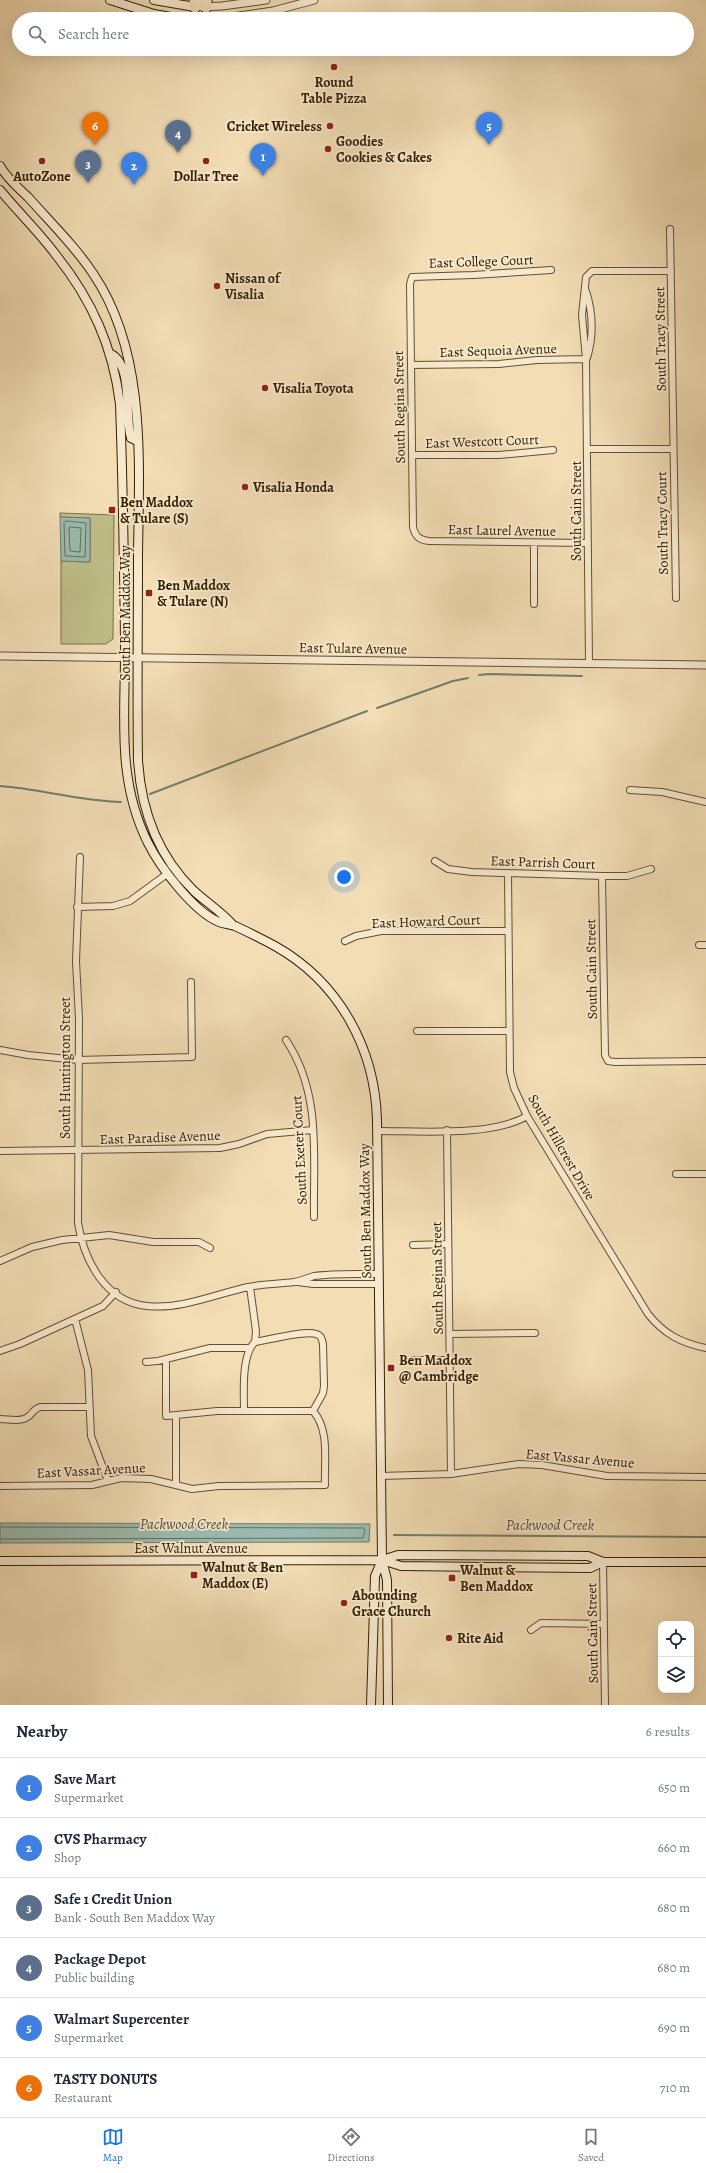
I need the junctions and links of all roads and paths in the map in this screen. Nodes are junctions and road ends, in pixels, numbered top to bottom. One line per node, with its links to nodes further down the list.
1 (110, 0): 7 (main road)
2 (154, 0): 5 (main road)
3 (266, 0): 6 (street)
4 (314, 0): 8 (street)
5 (195, 3): 6 (street)
6 (206, 4)
7 (146, 12)
8 (266, 12)
9 (0, 166): 19 (main road, South Ben Maddox Way)
10 (0, 190): 16 (main road, South Ben Maddox Way)
11 (670, 229): 13 (street, South Tracy Street)
12 (551, 270): 14 (street, East College Court)
13 (671, 270): 15 (street, South Cain Street); 21 (street, South Tracy Street)
14 (412, 277): 18 (street, South Regina Street)
15 (586, 290): 17 (street, South Cain Street); 17 (street, South Cain Street)
16 (111, 354): 19 (main road); 30 (main road, South Ben Maddox Way)
17 (586, 360): 18 (street, East Sequoia Avenue); 20 (street, South Cain Street)
18 (411, 365): 23 (street, South Regina Street)
19 (137, 441): 31 (main road, South Ben Maddox Way)
20 (587, 448): 21 (street); 26 (street, South Cain Street)
21 (673, 448): 27 (street, South Tracy Court)
22 (552, 450): 23 (street, East Westcott Court)
23 (412, 455): 24 (street, South Regina Street)
24 (416, 536): 25 (street, East Laurel Avenue)
25 (534, 543): 26 (street, East Laurel Avenue); 28 (street)
26 (588, 543): 32 (street, South Cain Street)
27 (676, 598)
28 (534, 604)
29 (0, 656): 30 (street, East Tulare Avenue)
30 (124, 658): 31 (street, East Tulare Avenue); 40 (main road, South Ben Maddox Way)
31 (139, 658): 32 (street, East Tulare Avenue); 43 (main road, South Ben Maddox Way)
32 (589, 663): 33 (street, East Tulare Avenue)
33 (706, 665)
34 (630, 790): 35 (street)
35 (706, 802)
36 (80, 857): 42 (street, South Huntington Street)
37 (435, 861): 39 (street, East Parrish Court)
38 (651, 869): 41 (street, East Parrish Court)
39 (508, 873): 41 (street, East Parrish Court); 44 (street, South Hillcrest Drive)
40 (167, 874): 42 (street); 43 (main road, South Ben Maddox Way)
41 (602, 876): 54 (street, South Cain Street)
42 (77, 908): 53 (street, South Huntington Street)
43 (233, 925): 58 (main road, South Ben Maddox Way)
44 (508, 931): 45 (street, East Howard Court); 50 (street, South Hillcrest Drive)
45 (345, 941)
46 (699, 945): 47 (street)
47 (706, 945)
48 (191, 982): 53 (street)
49 (417, 1031): 50 (street)
50 (509, 1031): 55 (street, South Hillcrest Drive)
51 (286, 1040): 56 (street, South Exeter Court)
52 (0, 1050): 53 (street)
53 (78, 1060): 59 (street, South Huntington Street)
54 (706, 1061)
55 (527, 1116): 57 (street); 79 (street, South Hillcrest Drive)
56 (313, 1130): 59 (street, East Paradise Avenue); 63 (street, South Exeter Court)
57 (447, 1130): 58 (street); 65 (street, South Regina Street)
58 (377, 1131): 69 (main road, South Ben Maddox Way)
59 (77, 1151): 60 (street, East Paradise Avenue); 64 (street, South Huntington Street)
60 (0, 1152)
61 (676, 1174): 62 (street)
62 (706, 1174)
63 (314, 1217)
64 (80, 1238): 67 (street); 68 (street); 73 (street, South Huntington Street)
65 (448, 1244): 66 (street); 76 (street, South Regina Street)
66 (413, 1245)
67 (210, 1248)
68 (0, 1261)
69 (378, 1274): 70 (street); 71 (main road, South Ben Maddox Way)
70 (295, 1282): 71 (street); 72 (street)
71 (378, 1284): 91 (main road, South Ben Maddox Way)
72 (250, 1287): 73 (street); 77 (street)
73 (116, 1292): 74 (street)
74 (75, 1319): 80 (street); 85 (street)
75 (535, 1333): 76 (street)
76 (450, 1334): 83 (street, South Regina Street)
77 (255, 1342): 78 (street); 87 (street)
78 (249, 1348): 81 (street); 86 (street)
79 (706, 1348)
80 (0, 1351)
81 (166, 1359): 84 (street); 88 (street)
82 (413, 1360): 83 (street)
83 (450, 1360): 90 (street, South Regina Street)
84 (146, 1362)
85 (89, 1407): 89 (street); 93 (street)
86 (244, 1411): 87 (street); 88 (street)
87 (313, 1411): 94 (street, East Vassar Avenue)
88 (176, 1415): 94 (street)
89 (0, 1419)
90 (451, 1474): 91 (street, East Vassar Avenue); 92 (street, East Vassar Avenue)
91 (380, 1476): 96 (main road, South Ben Maddox Way)
92 (706, 1476)
93 (108, 1481): 94 (street, East Vassar Avenue); 95 (street, East Vassar Avenue)
94 (176, 1484)
95 (0, 1486)
96 (382, 1560): 97 (main road, East Walnut Avenue); 98 (main road, East Walnut Avenue); 98 (main road, East Walnut Avenue); 102 (main road, South Ben Maddox Way); 103 (main road, South Ben Maddox Way)
97 (0, 1561)
98 (603, 1562): 99 (main road, East Walnut Avenue); 100 (street, South Cain Street)
99 (706, 1562)
100 (604, 1624): 101 (street); 104 (street, South Cain Street)
101 (531, 1630)
102 (371, 1705)
103 (388, 1705)
104 (605, 1705)

